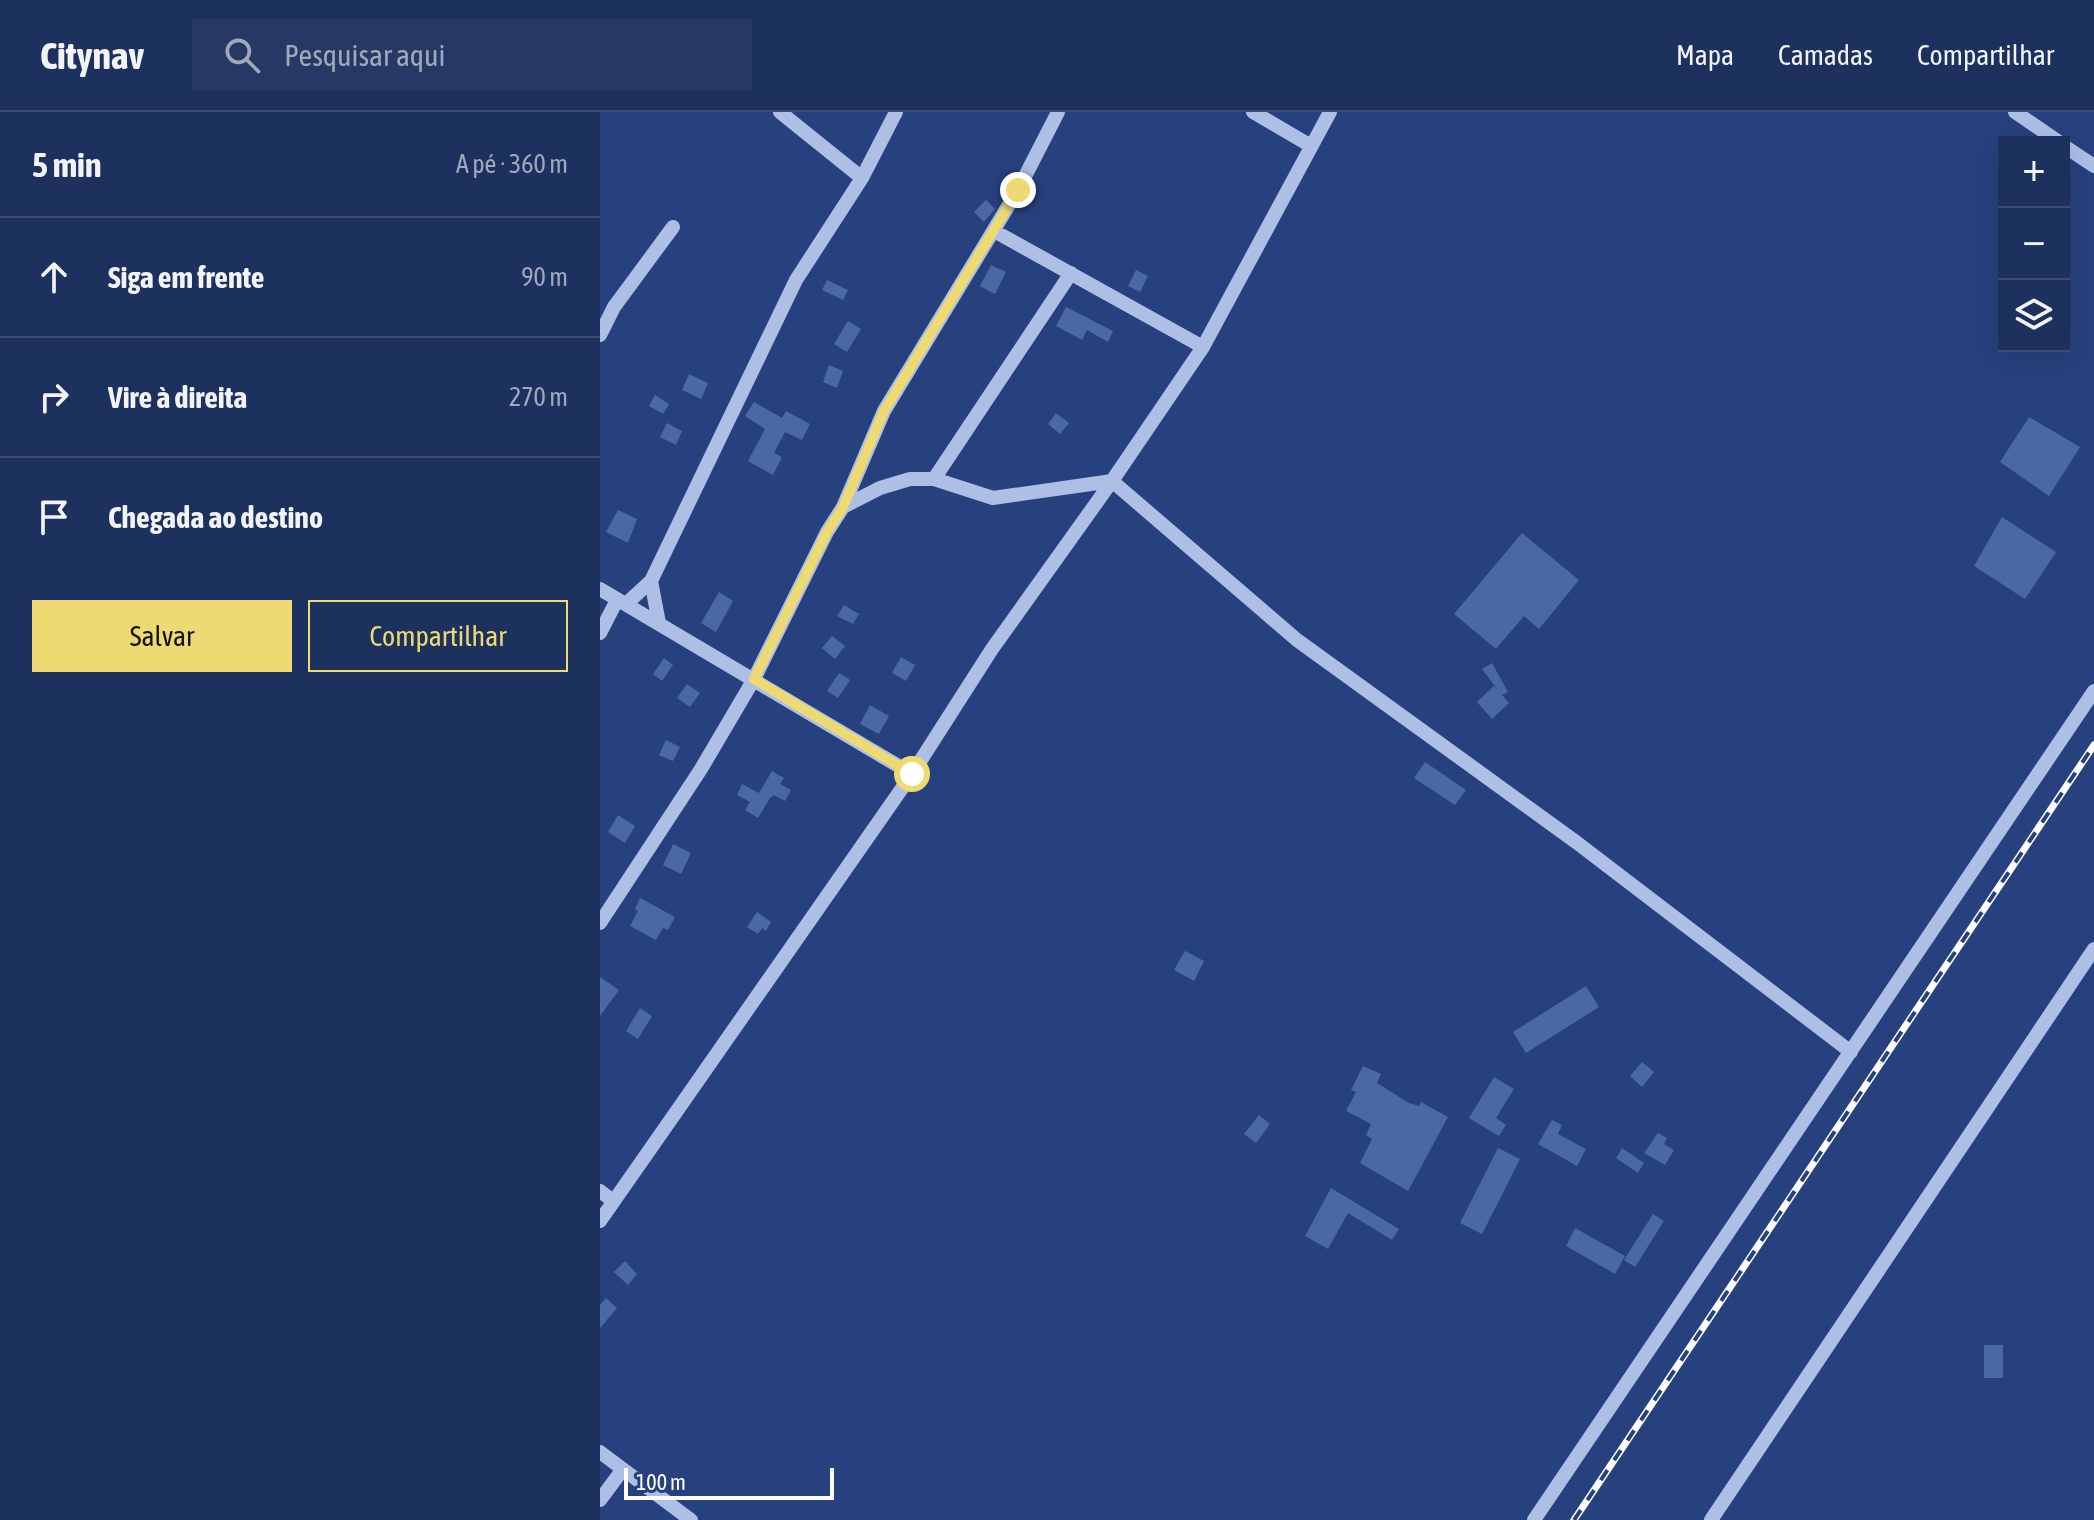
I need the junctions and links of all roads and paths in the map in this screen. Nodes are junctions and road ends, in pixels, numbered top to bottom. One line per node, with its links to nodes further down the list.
1 (780, 112): 11 (street)
2 (896, 112): 11 (street)
3 (1058, 112): 13 (street)
4 (1253, 112): 8 (street)
5 (1330, 112): 8 (street)
6 (2015, 112): 7 (street)
7 (2050, 136)
8 (1311, 146): 16 (street)
9 (2070, 150): 10 (street)
10 (2094, 166)
11 (862, 178): 20 (street)
12 (673, 227): 15 (street)
13 (994, 231): 14 (street); 19 (street)
14 (1071, 273): 16 (street); 17 (street)
15 (600, 335)
16 (1203, 347): 18 (street)
17 (934, 479): 18 (street); 19 (street)
18 (1112, 481): 27 (street); 30 (street)
19 (843, 507): 25 (street)
20 (651, 581): 22 (street); 23 (street)
21 (600, 589): 22 (street)
22 (621, 602): 23 (street); 24 (street)
23 (659, 623): 25 (street)
24 (600, 633)
25 (754, 679): 27 (street); 28 (street)
26 (2094, 691): 30 (street)
27 (912, 774): 32 (street)
28 (600, 923)
29 (2094, 949): 39 (street)
30 (1851, 1052): 38 (street)
31 (600, 1191): 32 (street)
32 (613, 1201): 33 (street)
33 (600, 1221)
34 (600, 1452): 35 (street)
35 (623, 1469): 36 (street); 37 (street)
36 (600, 1500)
37 (691, 1520)
38 (1534, 1520)
39 (1711, 1520)

